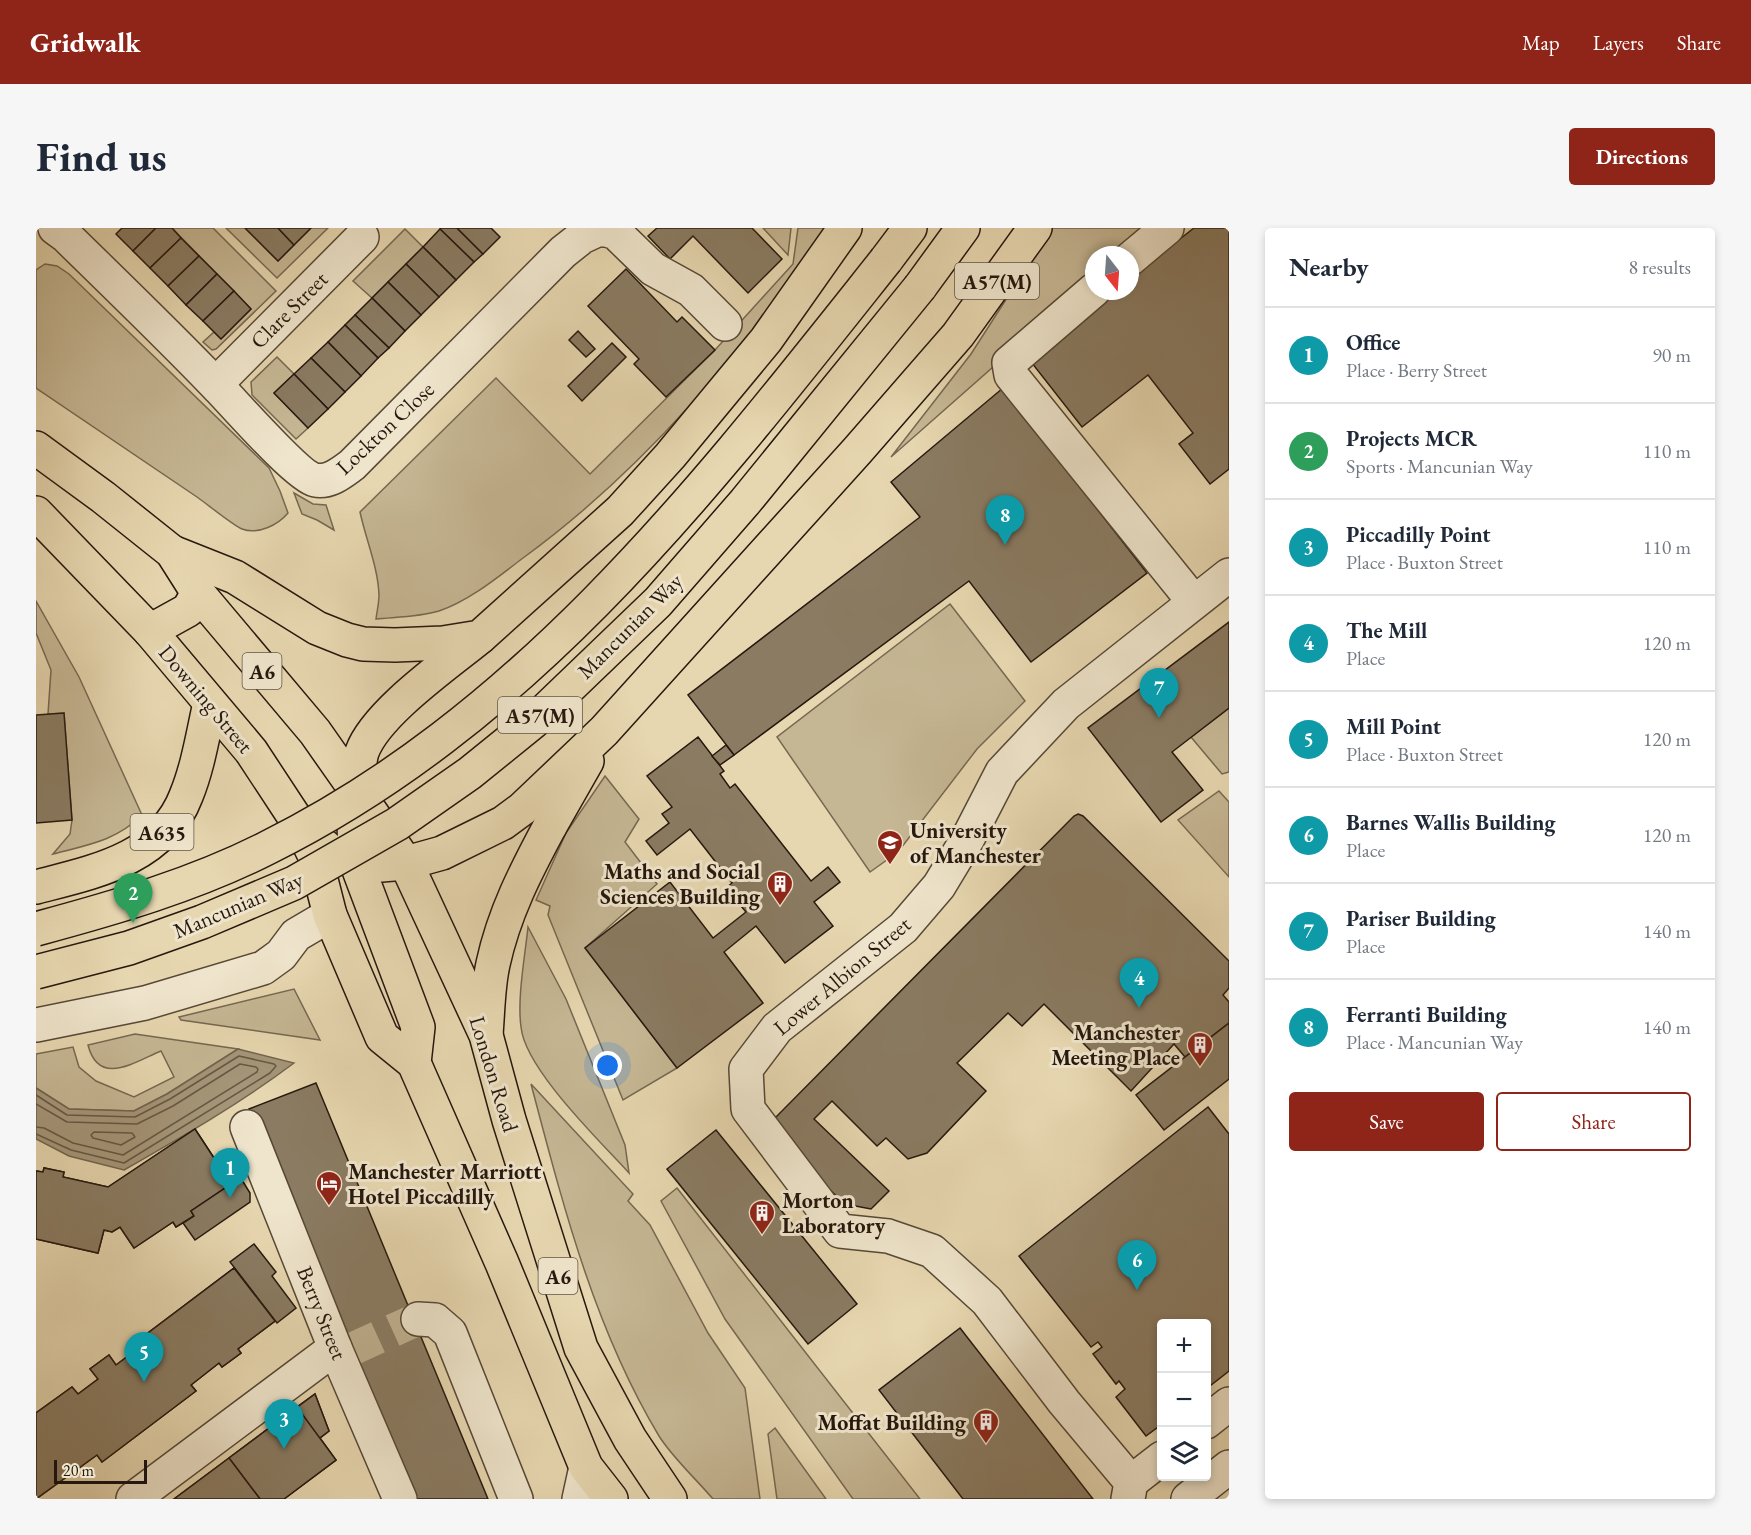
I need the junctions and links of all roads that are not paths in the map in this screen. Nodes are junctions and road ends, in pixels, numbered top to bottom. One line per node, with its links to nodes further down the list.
1 (55, 228): 11 (street, Lockton Close)
2 (844, 228): 19 (main road)
3 (910, 228): 28 (main road, Mancunian Way / A57(M), bridge)
4 (963, 228): 29 (main road, Mancunian Way / A57(M), bridge)
5 (1035, 228): 21 (main road, A57(M))
6 (1167, 228): 8 (street)
7 (362, 237): 11 (street, Clare Street)
8 (1139, 251)
9 (1085, 298): 17 (street)
10 (725, 324): 11 (street, Lockton Close)
11 (216, 384)
12 (36, 448): 14 (main road, A6)
13 (36, 513): 18 (main road, Downing Street / A6)
14 (172, 552): 16 (main road, A6); 19 (main road)
15 (1229, 575): 17 (street, Lower Albion Street)
16 (198, 593): 18 (main road); 22 (main road, A6)
17 (1194, 602): 41 (street, Lower Albion Street)
18 (150, 631): 20 (main road, Downing Street / A6)
19 (480, 637): 22 (main road)
20 (210, 703): 23 (main road, Downing Street / A6); 26 (main road, A635)
21 (604, 731): 25 (main road, A57(M)); 31 (main road, A57(M))
22 (356, 789): 24 (main road); 25 (main road, London Road / A6)
23 (299, 824): 24 (main road, A57(M)); 27 (main road, Downing Street / A6)
24 (356, 862): 25 (main road, A57(M)); 32 (main road)
25 (406, 863): 31 (main road, London Road / A6)
26 (36, 888)
27 (330, 915): 30 (street); 32 (main road, A6)
28 (36, 928)
29 (36, 972)
30 (36, 1025)
31 (486, 1035): 47 (main road, London Road / A6)
32 (414, 1063): 39 (main road, A6)
33 (247, 1126): 35 (street, Berry Street)
34 (418, 1318): 44 (street)
35 (339, 1346): 42 (street); 43 (street, Berry Street)
36 (1229, 1404): 37 (street)
37 (1211, 1418)
38 (1157, 1462): 41 (street)
39 (586, 1467): 45 (street); 46 (main road, A6)
40 (1229, 1467): 48 (street)
41 (1130, 1491)
42 (133, 1499)
43 (400, 1499)
44 (516, 1499)
45 (579, 1499)
46 (610, 1499)
47 (670, 1499)
48 (1188, 1499)

